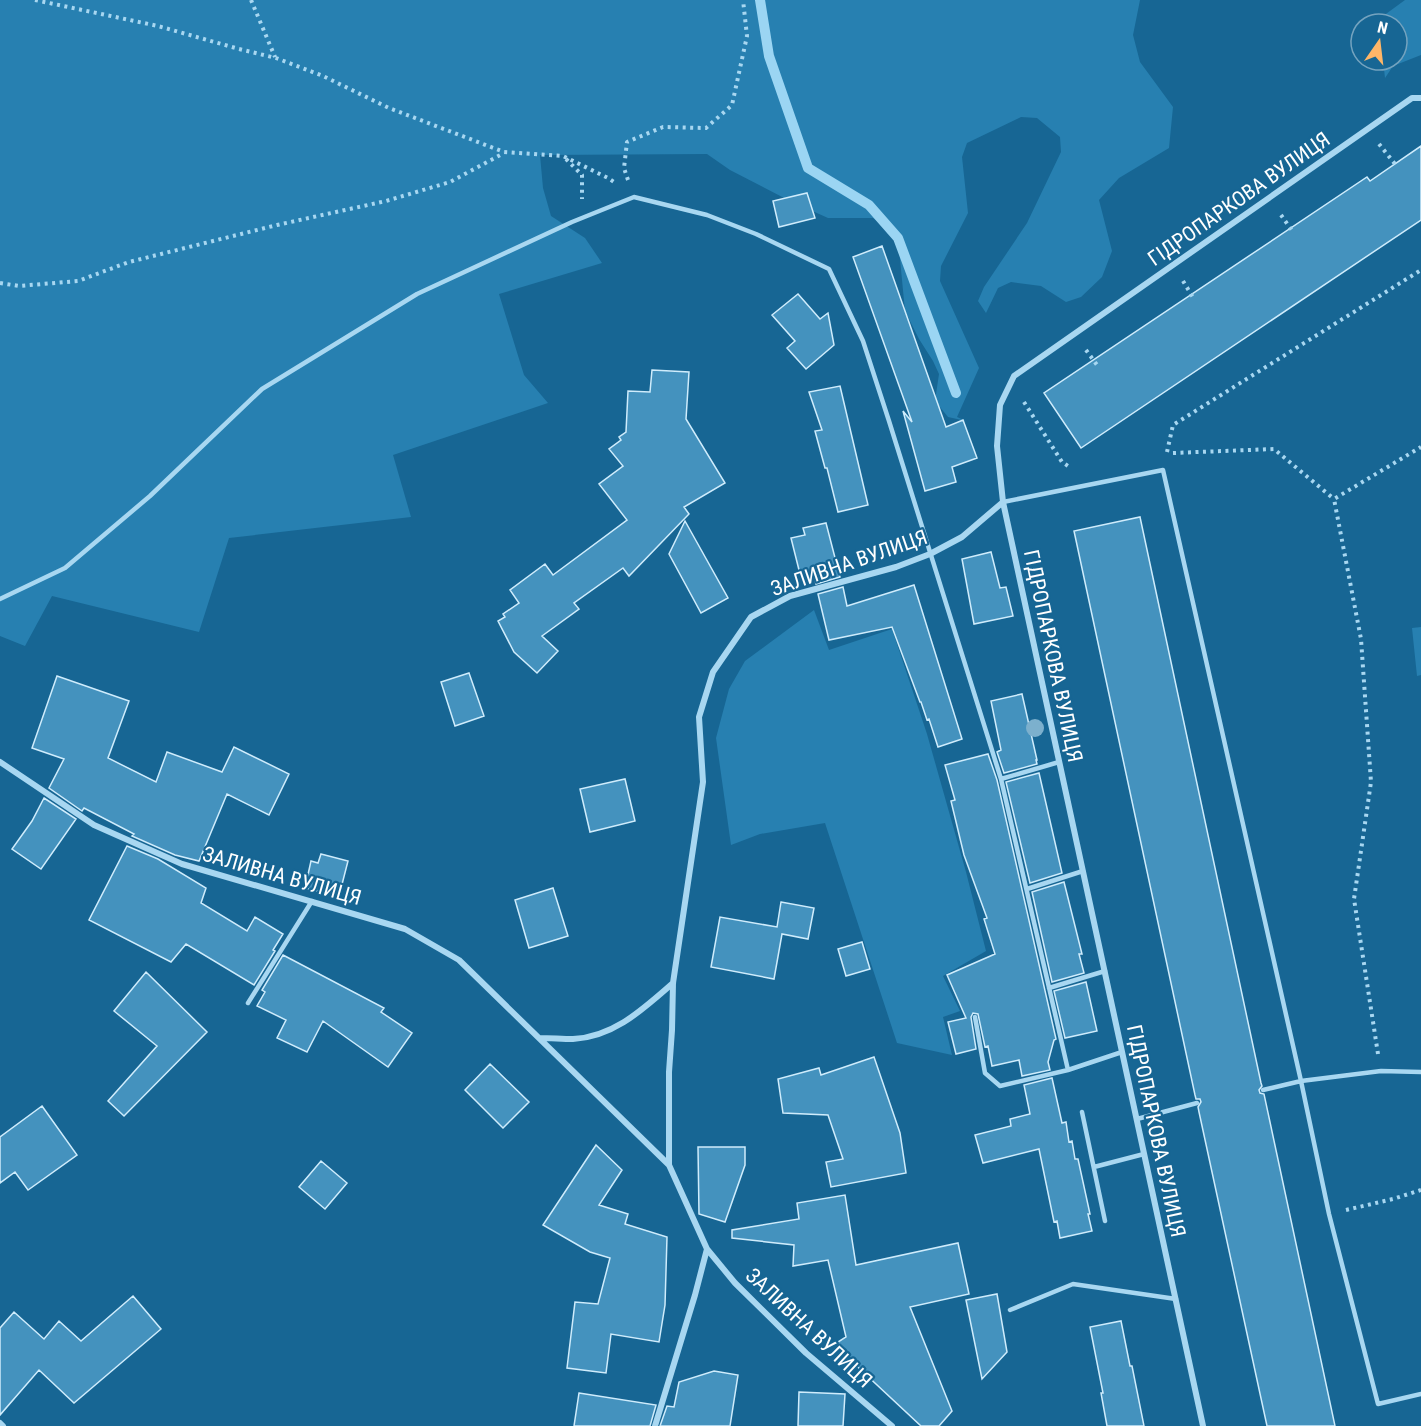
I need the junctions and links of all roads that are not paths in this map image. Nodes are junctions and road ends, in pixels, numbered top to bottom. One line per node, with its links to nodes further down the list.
1 (1421, 98): 2 (street, ГІДРОПАРКОВА ВУЛИЦЯ)
2 (1003, 502): 3 (street, ЗАЛИВНА ВУЛИЦЯ); 6 (street, ГІДРОПАРКОВА ВУЛИЦЯ); 20 (lane)
3 (930, 554): 4 (lane); 7 (lane); 12 (street, ЗАЛИВНА ВУЛИЦЯ)
4 (0, 599)
5 (0, 762): 10 (street, ЗАЛИВНА ВУЛИЦЯ)
6 (1059, 762): 7 (lane); 8 (street, ГІДРОПАРКОВА ВУЛИЦЯ)
7 (1001, 779): 9 (lane)
8 (1083, 871): 9 (lane); 11 (street, ГІДРОПАРКОВА ВУЛИЦЯ)
9 (1027, 889): 13 (lane)
10 (312, 901): 14 (lane); 16 (street, ЗАЛИВНА ВУЛИЦЯ)
11 (1104, 971): 13 (lane); 17 (street, ГІДРОПАРКОВА ВУЛИЦЯ)
12 (673, 983): 16 (street); 26 (street, ЗАЛИВНА ВУЛИЦЯ)
13 (1049, 988): 18 (lane)
14 (248, 1003)
15 (975, 1017): 18 (lane)
16 (540, 1038): 26 (street, ЗАЛИВНА ВУЛИЦЯ)
17 (1122, 1052): 18 (lane); 24 (street, ГІДРОПАРКОВА ВУЛИЦЯ)
18 (1068, 1070)
19 (1421, 1072): 20 (lane)
20 (1301, 1081): 21 (lane); 32 (lane)
21 (1263, 1090)
22 (1197, 1103): 24 (lane)
23 (1082, 1112): 27 (lane)
24 (1137, 1119): 25 (street, ГІДРОПАРКОВА ВУЛИЦЯ)
25 (1144, 1154): 27 (lane); 30 (street, ГІДРОПАРКОВА ВУЛИЦЯ)
26 (669, 1165): 29 (street, ЗАЛИВНА ВУЛИЦЯ)
27 (1094, 1167): 28 (lane)
28 (1105, 1221)
29 (707, 1250): 33 (street); 34 (street, ЗАЛИВНА ВУЛИЦЯ)
30 (1176, 1299): 31 (lane); 35 (street, ГІДРОПАРКОВА ВУЛИЦЯ)
31 (1010, 1310)
32 (1421, 1394)
33 (655, 1426)
34 (892, 1426)
35 (1203, 1426)

